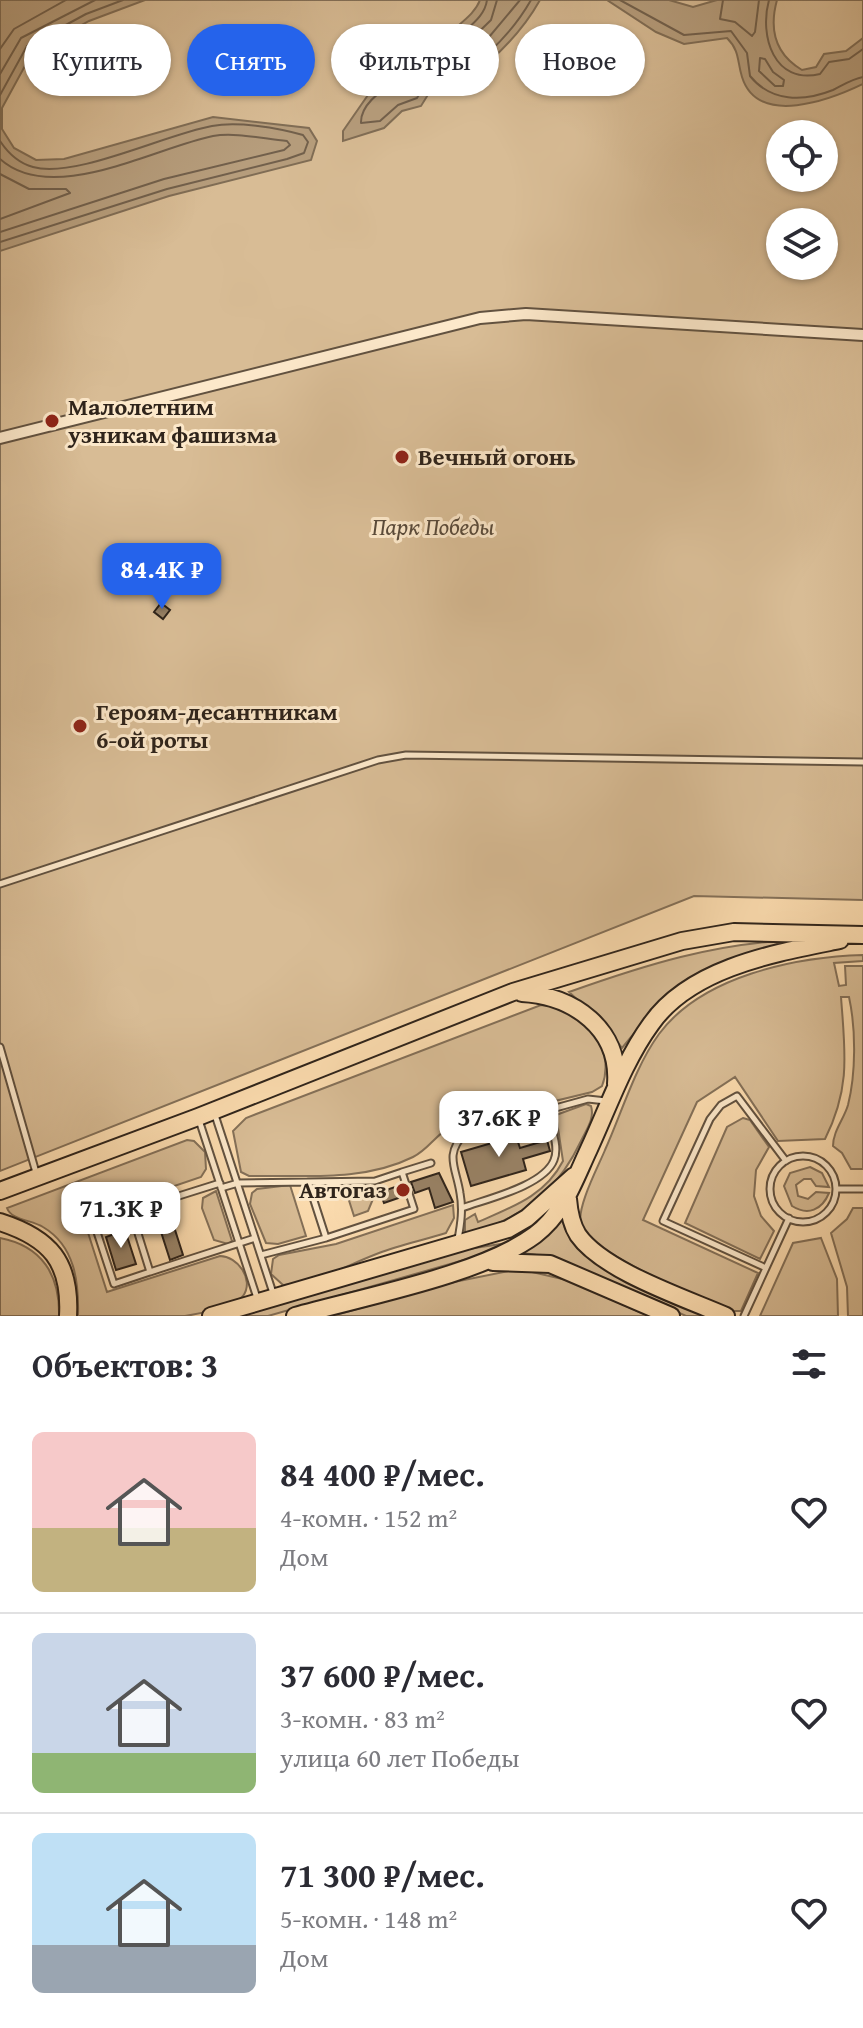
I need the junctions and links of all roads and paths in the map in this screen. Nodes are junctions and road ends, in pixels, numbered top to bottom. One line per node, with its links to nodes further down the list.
1 (863, 335): 2 (street)
2 (0, 438)
3 (863, 762): 4 (lane)
4 (0, 884)
5 (862, 935): 6 (main road); 8 (main road)
6 (513, 992): 8 (main road); 10 (main road)
7 (0, 1047): 15 (lane)
8 (613, 1098): 9 (lane); 13 (main road)
9 (546, 1111): 23 (lane); 23 (lane)
10 (206, 1114): 15 (main road); 17 (lane); 18 (lane)
11 (786, 1161): 19 (lane); 25 (lane); 33 (lane)
12 (431, 1163): 14 (lane)
13 (579, 1171): 22 (main road); 30 (main road)
14 (402, 1172): 16 (lane); 28 (lane)
15 (37, 1177): 21 (main road)
16 (308, 1182): 17 (lane); 28 (lane)
17 (238, 1183): 18 (lane); 27 (lane)
18 (220, 1186): 24 (lane); 29 (lane)
19 (836, 1189): 20 (lane); 25 (lane)
20 (863, 1189)
21 (0, 1191)
22 (568, 1199): 32 (main road); 36 (main road)
23 (462, 1208): 30 (lane)
24 (131, 1211): 34 (lane); 34 (lane)
25 (789, 1218): 33 (lane)
26 (0, 1222): 37 (main road)
27 (255, 1238): 29 (lane); 31 (lane)
28 (326, 1238): 31 (lane)
29 (239, 1243): 34 (lane); 35 (lane)
30 (457, 1244): 35 (main road)
31 (261, 1255): 35 (lane)
32 (483, 1262): 39 (main road); 40 (main road)
33 (766, 1268): 41 (lane)
34 (150, 1272)
35 (266, 1300): 38 (main road)
36 (719, 1315)
37 (68, 1316)
38 (211, 1316)
39 (295, 1316)
40 (671, 1316)
41 (744, 1316)

